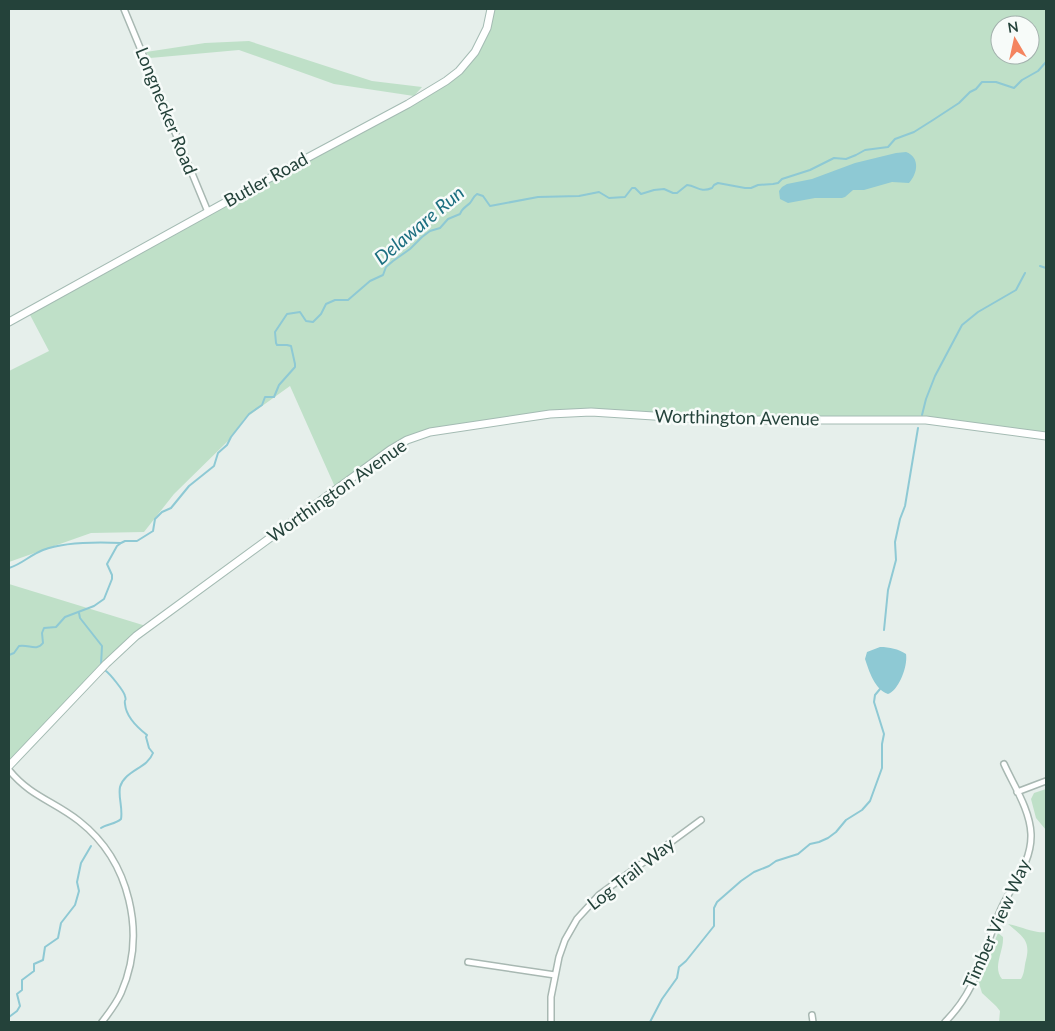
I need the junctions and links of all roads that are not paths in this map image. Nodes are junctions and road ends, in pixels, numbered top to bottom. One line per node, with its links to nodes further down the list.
1 (124, 9): 3 (street, Longnecker Road)
2 (491, 9): 3 (main road, Butler Road)
3 (208, 212): 4 (main road, Butler Road)
4 (9, 322)
5 (1046, 436): 7 (main road, Worthington Avenue)
6 (1004, 764): 9 (street, Timber View Way)
7 (9, 768): 14 (street)
8 (1046, 781): 9 (street)
9 (1017, 792): 17 (street, Timber View Way)
10 (701, 820): 12 (street, Log Trail Way)
11 (468, 962): 12 (street)
12 (555, 975): 15 (street, Log Trail Way)
13 (812, 1015): 16 (street)
14 (102, 1022)
15 (551, 1022)
16 (813, 1022)
17 (945, 1022)

